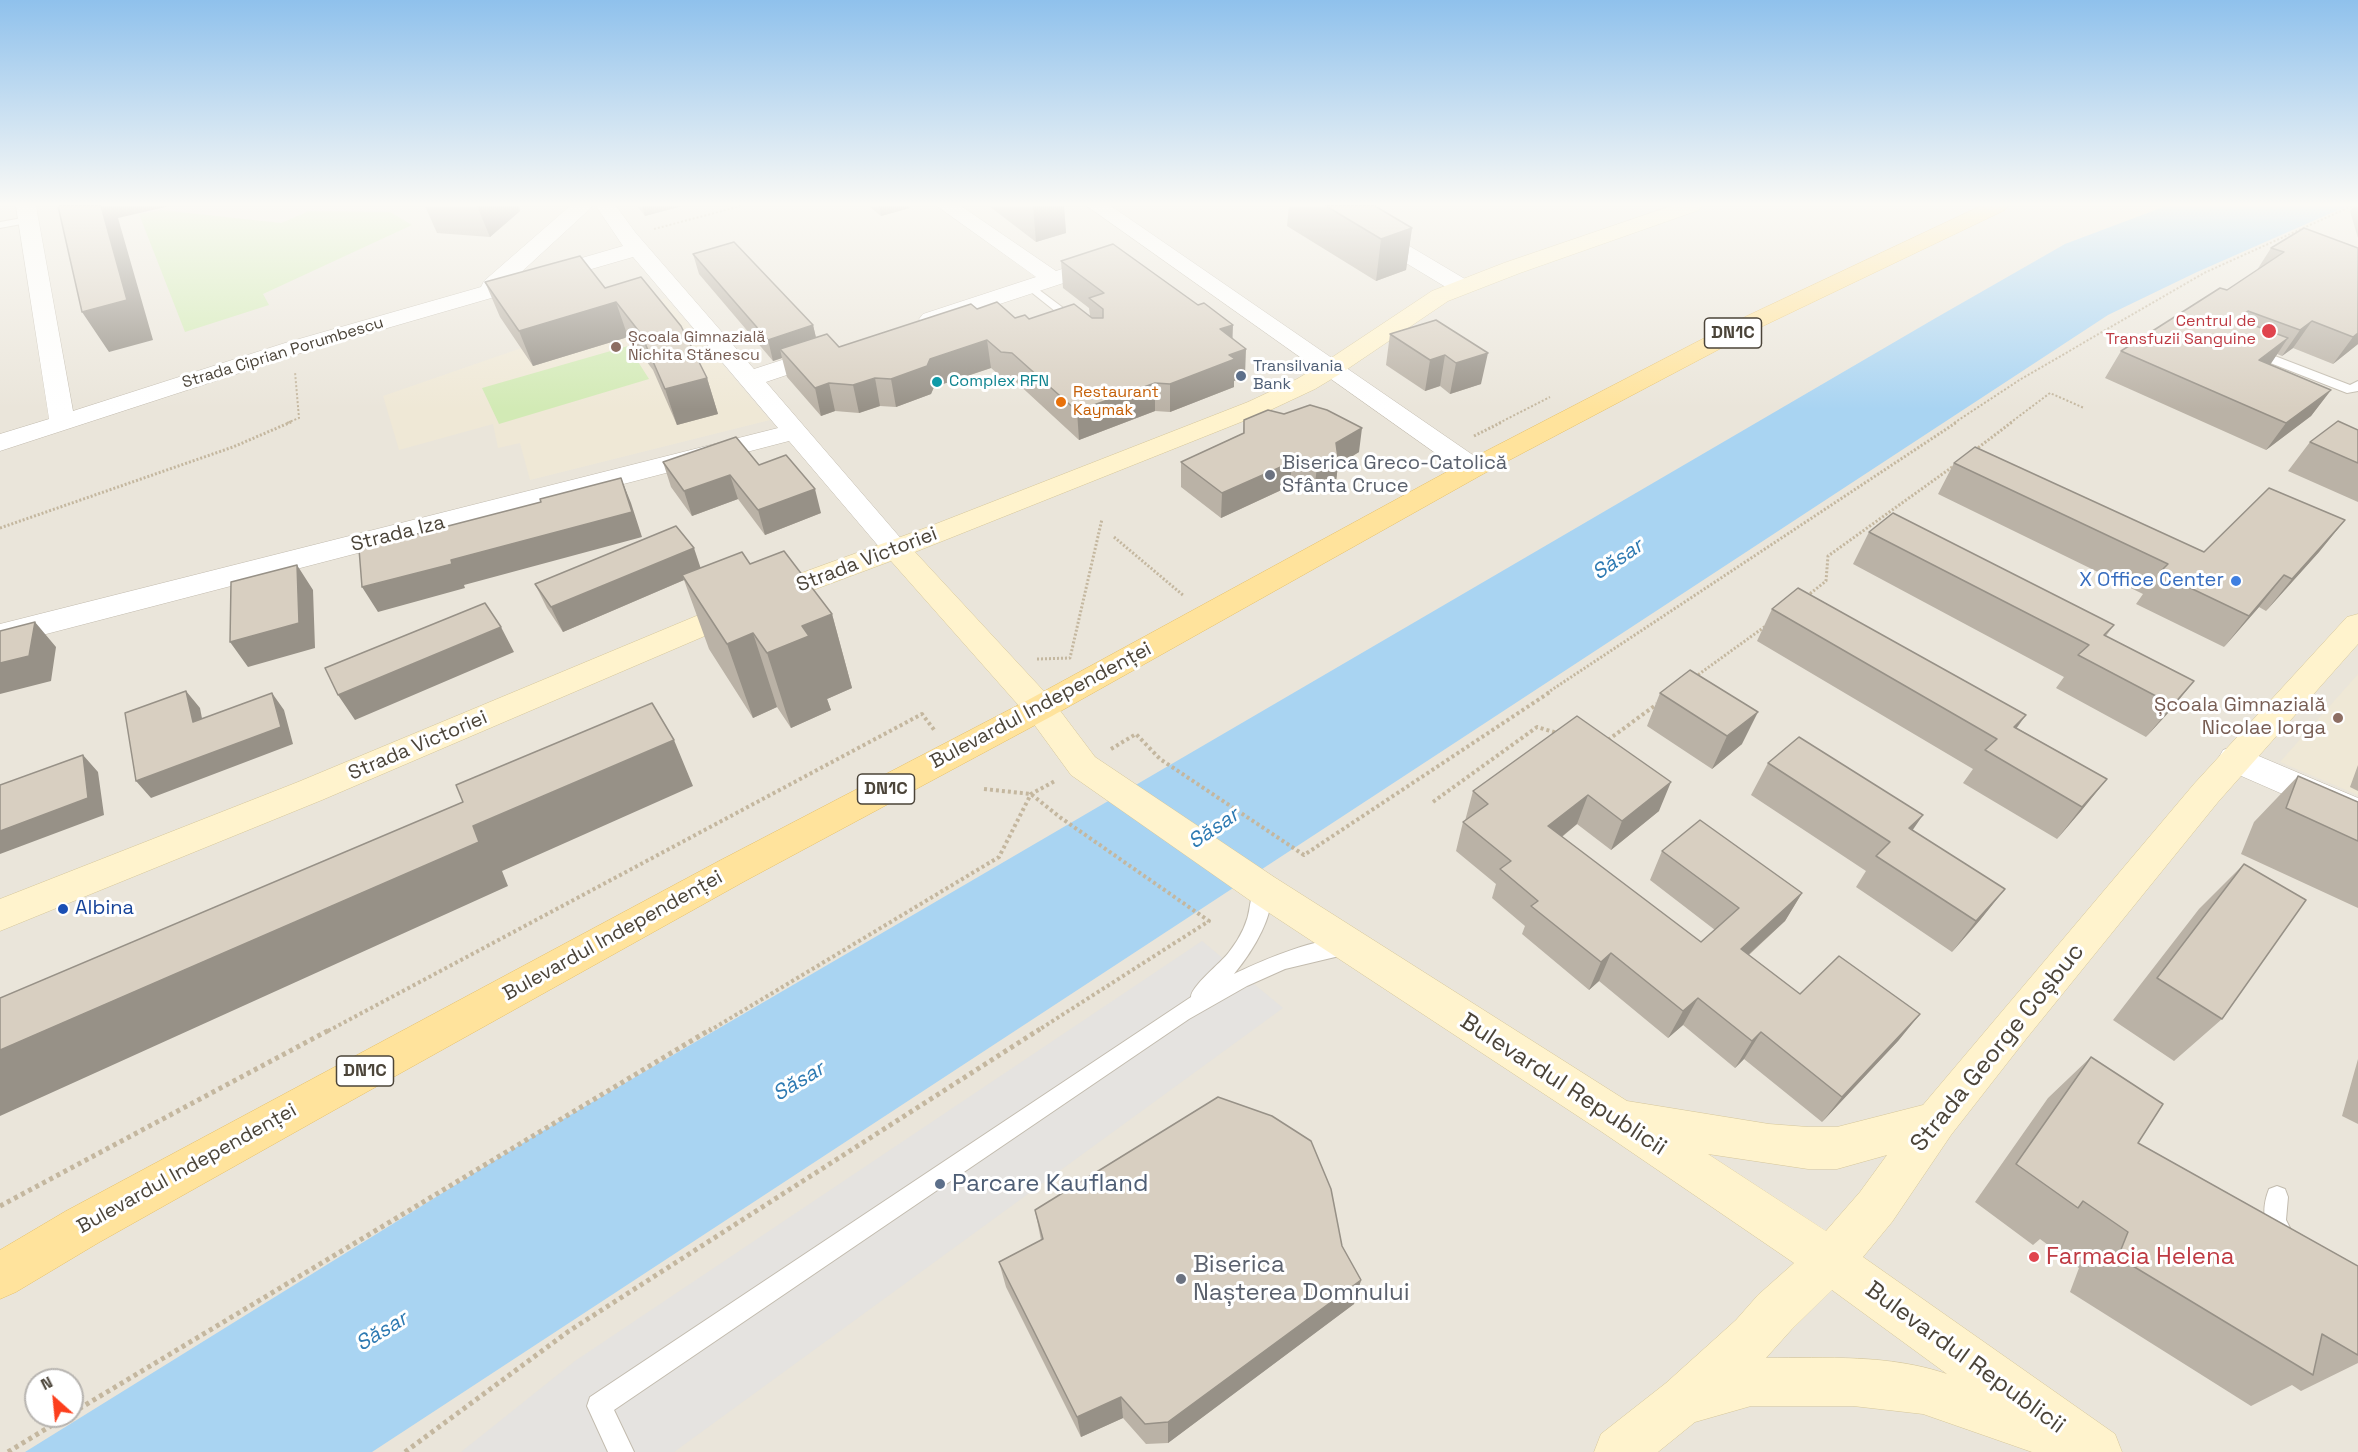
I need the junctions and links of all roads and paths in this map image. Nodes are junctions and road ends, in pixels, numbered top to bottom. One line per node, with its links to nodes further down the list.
1 (37, 274): 25 (street)
2 (506, 274): 15 (street)
3 (541, 274): 15 (street, Strada Ciprian Porumbescu)
4 (659, 274): 22 (street)
5 (1045, 274): 12 (street)
6 (1069, 274): 12 (street)
7 (1171, 274): 21 (street)
8 (1440, 274): 14 (street)
9 (1500, 274): 14 (street, Strada Victoriei)
10 (1855, 274): 30 (main road, Bulevardul Independenței / DN1C)
11 (2203, 274): 48 (path)
12 (1053, 279): 13 (street)
13 (1030, 286): 16 (street); 17 (lane)
14 (1462, 287): 21 (street, Strada Victoriei)
15 (484, 293): 20 (street, Strada Ciprian Porumbescu)
16 (907, 327)
17 (1082, 327)
18 (851, 346): 22 (street)
19 (2243, 347): 23 (lane)
20 (293, 348): 25 (street, Strada Ciprian Porumbescu); 32 (path)
21 (1331, 369): 30 (street); 34 (street, Strada Victoriei)
22 (750, 379): 26 (street)
23 (2358, 385)
24 (2084, 408): 28 (path)
25 (62, 422): 27 (street, Strada Ciprian Porumbescu)
26 (795, 432): 34 (street); 41 (street, Strada Iza)
27 (0, 443)
28 (1969, 454)
29 (1960, 461): 38 (path)
30 (1474, 468): 45 (main road, Bulevardul Independenței / DN1C)
31 (1102, 519): 43 (path)
32 (0, 528)
33 (1114, 537): 36 (path)
34 (896, 549): 45 (street, Bulevardul Republicii); 59 (street, Strada Victoriei)
35 (1194, 590): 36 (path)
36 (1184, 596): 37 (path)
37 (1173, 601)
38 (1798, 602)
39 (1769, 623): 44 (path)
40 (2358, 624): 53 (street, Strada George Coșbuc)
41 (0, 635)
42 (1080, 653): 43 (path)
43 (1070, 658): 45 (path)
44 (1694, 678)
45 (1029, 696): 58 (street, Bulevardul Republicii); 68 (main road, Bulevardul Independenței / DN1C)
46 (1665, 699): 52 (path)
47 (935, 729): 50 (path)
48 (1137, 734)
49 (1558, 734): 56 (path)
50 (924, 735)
51 (939, 735): 65 (path)
52 (1599, 747)
53 (2235, 759): 57 (street); 63 (street, Strada George Coșbuc)
54 (984, 789): 55 (path)
55 (1031, 794): 70 (path); 74 (path)
56 (1433, 802)
57 (2358, 813)
58 (1261, 888): 60 (street, Bulevardul Republicii); 61 (lane)
59 (0, 915)
60 (1352, 946): 61 (lane); 62 (street, Bulevardul Republicii)
61 (1182, 1013): 75 (lane)
62 (1617, 1119): 63 (street); 67 (street, Bulevardul Republicii)
63 (1936, 1121): 67 (street, Strada George Coșbuc)
64 (2277, 1197): 66 (lane)
65 (0, 1206)
66 (2293, 1253)
67 (1830, 1261): 69 (street, Strada George Coșbuc); 72 (street, Bulevardul Republicii)
68 (0, 1276)
69 (1683, 1401): 72 (street); 76 (street, Strada George Coșbuc)
70 (84, 1406)
71 (47, 1428): 73 (path)
72 (2093, 1449)
73 (8, 1452)
74 (405, 1452)
75 (621, 1452)
76 (1619, 1452)

